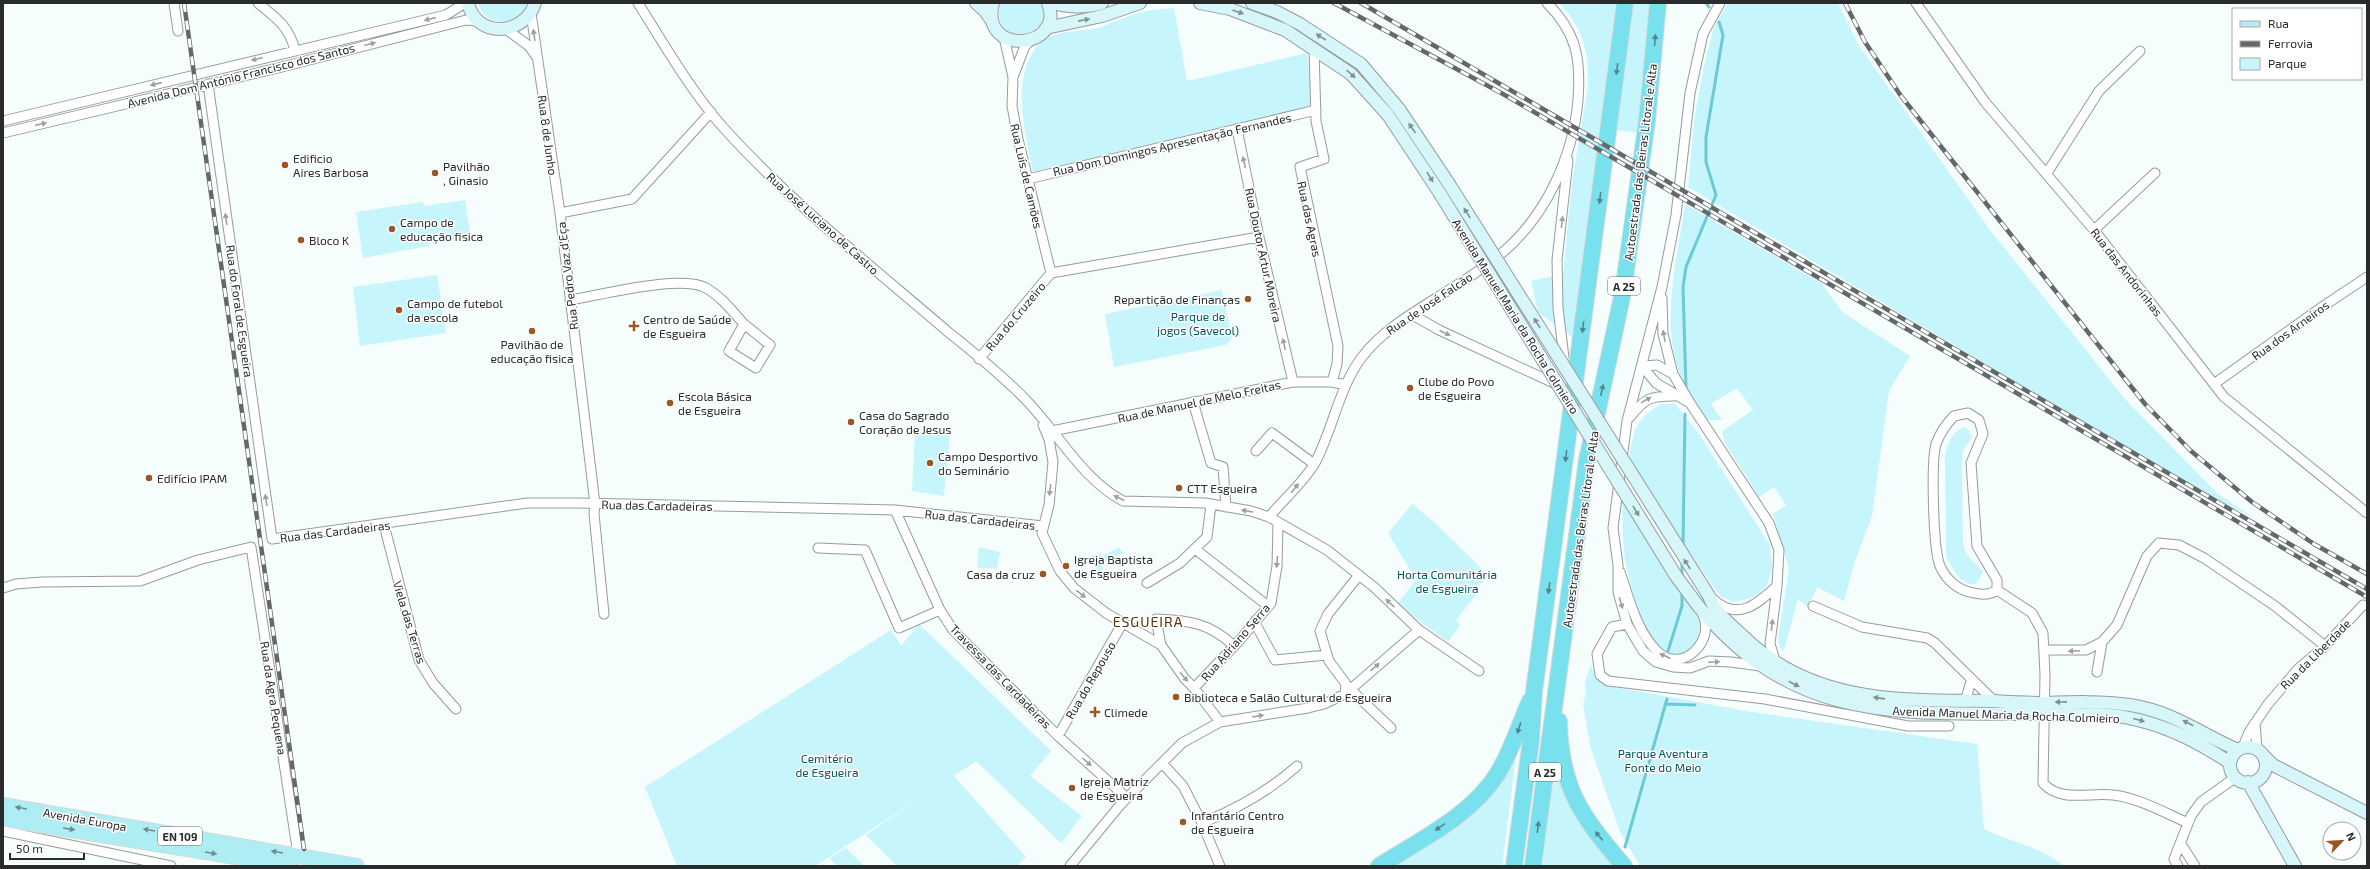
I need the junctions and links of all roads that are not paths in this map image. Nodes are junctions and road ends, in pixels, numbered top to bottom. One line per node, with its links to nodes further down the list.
1 (174, 3): 24 (street)
2 (258, 3): 28 (street)
3 (465, 3): 28 (street, Avenida Dom António Francisco dos Santos, one-way to 28)
4 (468, 3): 20 (main road)
5 (638, 3): 34 (street, Rua José Luciano de Castro)
6 (976, 3): 21 (main road)
7 (994, 3): 21 (main road)
8 (1048, 3): 22 (main road)
9 (1054, 3): 10 (main road)
10 (1102, 3)
11 (1140, 3): 22 (main road, one-way to 11)
12 (1200, 3): 27 (main road, Avenida Manuel Maria da Rocha Colmieiro, one-way to 27)
13 (1252, 3): 53 (main road, Avenida Manuel Maria da Rocha Colmieiro, one-way to 13, bridge)
14 (1548, 3): 38 (street, Rua de José Falcão)
15 (1625, 3): 113 (highway, Autoestrada das Beiras Litoral e Alta / A 25, one-way to 113)
16 (1658, 3): 109 (highway, Autoestrada das Beiras Litoral e Alta / A 25, one-way to 16)
17 (1720, 3): 47 (street)
18 (1916, 3): 39 (street, Rua das Andorinhas)
19 (533, 8): 23 (main road); 30 (street, Rua 8 de Junho, one-way to 19)
20 (479, 21): 23 (main road); 32 (street, Avenida Dom António Francisco dos Santos, one-way to 20)
21 (994, 24): 25 (main road)
22 (1046, 28): 26 (main road)
23 (507, 30): 30 (street)
24 (178, 31)
25 (1004, 37): 26 (main road); 31 (street, Rua Luís de Camões)
26 (1030, 41): 31 (street, Rua Luís de Camões)
27 (1314, 48): 33 (street, Rua das Agras); 59 (main road, Avenida Manuel Maria da Rocha Colmieiro, one-way to 59, bridge)
28 (295, 50): 35 (street, Avenida Dom António Francisco dos Santos, one-way to 35)
29 (2140, 51): 39 (street)
30 (536, 56): 42 (street, Rua 8 de Junho)
31 (1013, 77): 41 (street, Rua Luís de Camões)
32 (208, 84): 37 (street, Avenida Dom António Francisco dos Santos, one-way to 32); 79 (street, Rua do Foral de Esgueira, one-way to 32)
33 (1316, 110): 36 (street, Rua Dom Domingos Apresentação Fernandes); 56 (street, Rua das Agras)
34 (711, 112): 42 (street, Rua Pedro Vaz d'Eça); 51 (street, Rua José Luciano de Castro)
35 (3, 121)
36 (1237, 129): 41 (street, Rua Dom Domingos Apresentação Fernandes); 44 (street, Rua Doutor Artur Moreira, one-way to 36)
37 (3, 133)
38 (1568, 156): 49 (street, Rua de José Falcão); 53 (street, one-way to 38)
39 (2047, 173): 43 (street, Rua das Andorinhas)
40 (2154, 173): 43 (street)
41 (1028, 179): 45 (street, Rua Luís de Camões)
42 (560, 213): 48 (street, Rua Pedro Vaz d'Eça)
43 (2094, 230): 57 (street, Rua das Andorinhas)
44 (1259, 237): 45 (street); 55 (street, Rua Doutor Artur Moreira, one-way to 44)
45 (1051, 273): 51 (street, Rua do Cruzeiro)
46 (2367, 277): 57 (street, Rua dos Arneiros)
47 (1662, 287): 52 (street); 54 (street, one-way to 47)
48 (570, 300): 50 (street); 70 (street, Rua Pedro Vaz d'Eça)
49 (1412, 314): 58 (street, Rua de José Falcão); 59 (street, one-way to 59)
50 (744, 324): 50 (street)
51 (979, 359): 63 (street, Rua José Luciano de Castro)
52 (1642, 366): 54 (street); 60 (street); 64 (street)
53 (1565, 368): 88 (main road, Avenida Manuel Maria da Rocha Colmieiro, one-way to 53, bridge)
54 (1673, 374): 62 (street)
55 (1293, 382): 56 (street, Rua de Manuel de Melo Freitas); 61 (street, Rua de Manuel de Melo Freitas)
56 (1332, 382): 58 (street, Rua de Manuel de Melo Freitas)
57 (2214, 384): 74 (street, Rua das Andorinhas)
58 (1346, 385): 69 (street, Rua de José Falcão)
59 (1561, 387): 92 (main road, Avenida Manuel Maria da Rocha Colmieiro, one-way to 92, bridge)
60 (1674, 396): 62 (street); 64 (street, one-way to 60)
61 (1193, 402): 65 (street, Rua de Manuel de Melo Freitas); 72 (street)
62 (1690, 404): 85 (street)
63 (1039, 415): 65 (street); 68 (street)
64 (1627, 421): 82 (street)
65 (1052, 431): 66 (street)
66 (1067, 449): 68 (street); 71 (street, one-way to 66)
67 (1256, 451): 69 (street)
68 (1052, 453): 78 (street, one-way to 78)
69 (1314, 464): 75 (street, Rua de José Falcão, one-way to 69)
70 (595, 504): 73 (street, Rua das Cardadeiras); 77 (street, Rua das Cardadeiras); 94 (street, Rua Pedro Vaz d'Eça)
71 (1211, 505): 72 (street); 81 (street)
72 (1226, 507): 75 (street, one-way to 72)
73 (895, 510): 78 (street, Rua das Cardadeiras); 93 (street, Travessa das Cardadeiras)
74 (2367, 513)
75 (1269, 517): 76 (street)
76 (1278, 523): 83 (street); 90 (street, Rua Adriano Serra, one-way to 90)
77 (384, 525): 79 (street, Rua das Cardadeiras); 116 (street, Viela das Terras)
78 (1043, 526): 96 (street, one-way to 96)
79 (272, 539)
80 (818, 548): 93 (street)
81 (1195, 550): 84 (street); 90 (street)
82 (1618, 565): 92 (street, one-way to 82); 97 (street, one-way to 97)
83 (1359, 575): 98 (street, one-way to 83); 104 (street)
84 (1147, 583)
85 (1777, 586): 88 (street); 105 (street, one-way to 85)
86 (3, 588): 141 (street, Rua da Agra Pequena)
87 (1997, 590): 87 (street); 103 (street)
88 (1709, 596): 105 (main road, Avenida Manuel Maria da Rocha Colmieiro)
89 (2363, 605): 102 (street, Rua da Liberdade)
90 (1268, 606): 95 (street, Rua Adriano Serra)
91 (1813, 606): 110 (street)
92 (1699, 607): 106 (main road, Avenida Manuel Maria da Rocha Colmieiro)
93 (940, 610): 122 (street, Travessa das Cardadeiras)
94 (604, 614)
95 (1256, 620): 101 (street, Rua Adriano Serra); 104 (street)
96 (1122, 624): 100 (street); 122 (street, Rua do Repouso)
97 (1627, 624): 106 (street, one-way to 106); 120 (street)
98 (1419, 630): 107 (street); 112 (street, one-way to 98)
99 (2102, 642): 102 (street); 103 (street, one-way to 103); 108 (street)
100 (1161, 645): 101 (street); 111 (street, one-way to 111)
101 (1234, 646): 111 (street, Rua Adriano Serra)
102 (2325, 646): 119 (street, Rua da Liberdade)
103 (2044, 650): 117 (street)
104 (1326, 655): 112 (street)
105 (1776, 663): 115 (main road, Avenida Manuel Maria da Rocha Colmieiro, one-way to 105)
106 (1760, 666): 117 (main road, Avenida Manuel Maria da Rocha Colmieiro, one-way to 117)
107 (1479, 671)
108 (2098, 672)
109 (1558, 679): 149 (highway, Autoestrada das Beiras Litoral e Alta / A 25, one-way to 109); 150 (highway, one-way to 109)
110 (1971, 681): 114 (street); 115 (street)
111 (1194, 688): 118 (street)
112 (1347, 691): 118 (street, one-way to 112); 121 (street)
113 (1534, 692): 147 (highway, one-way to 147); 148 (highway, Autoestrada das Beiras Litoral e Alta / A 25)
114 (1994, 701): 115 (main road, Avenida Manuel Maria da Rocha Colmieiro); 117 (main road, Avenida Manuel Maria da Rocha Colmieiro)
115 (1965, 702)
116 (456, 709)
117 (2044, 714): 123 (main road, Avenida Manuel Maria da Rocha Colmieiro, one-way to 117); 126 (main road, Avenida Manuel Maria da Rocha Colmieiro, one-way to 126); 138 (street)
118 (1220, 722): 125 (street)
119 (2255, 723): 123 (street, Rua da Liberdade); 124 (street)
120 (1949, 726)
121 (1391, 728)
122 (1058, 736): 132 (street, Travessa das Cardadeiras, one-way to 132)
123 (2240, 749): 124 (main road); 126 (main road)
124 (2260, 752): 128 (main road); 130 (main road)
125 (1162, 763): 132 (street); 137 (street)
126 (2230, 763): 129 (main road)
127 (1297, 766): 137 (street)
128 (2293, 776): 130 (main road); 135 (main road)
129 (2236, 777): 131 (main road); 138 (street)
130 (2260, 777): 131 (main road); 134 (main road)
131 (2248, 782): 134 (main road)
132 (1127, 798): 145 (street)
133 (3, 804): 144 (main road, Avenida Europa / EN 109, one-way to 133)
134 (2265, 812): 153 (main road)
135 (2367, 813)
136 (3, 819): 143 (main road, Avenida Europa / EN 109, one-way to 143)
137 (1202, 823): 146 (street)
138 (2188, 823): 140 (street)
139 (3, 831): 142 (street)
140 (2181, 844): 151 (street); 152 (street)
141 (297, 848)
142 (171, 866)
143 (291, 866)
144 (357, 866)
145 (1070, 866)
146 (1220, 866)
147 (1379, 866)
148 (1514, 866)
149 (1533, 866)
150 (1624, 866)
151 (2178, 866)
152 (2195, 866)
153 (2295, 866)

